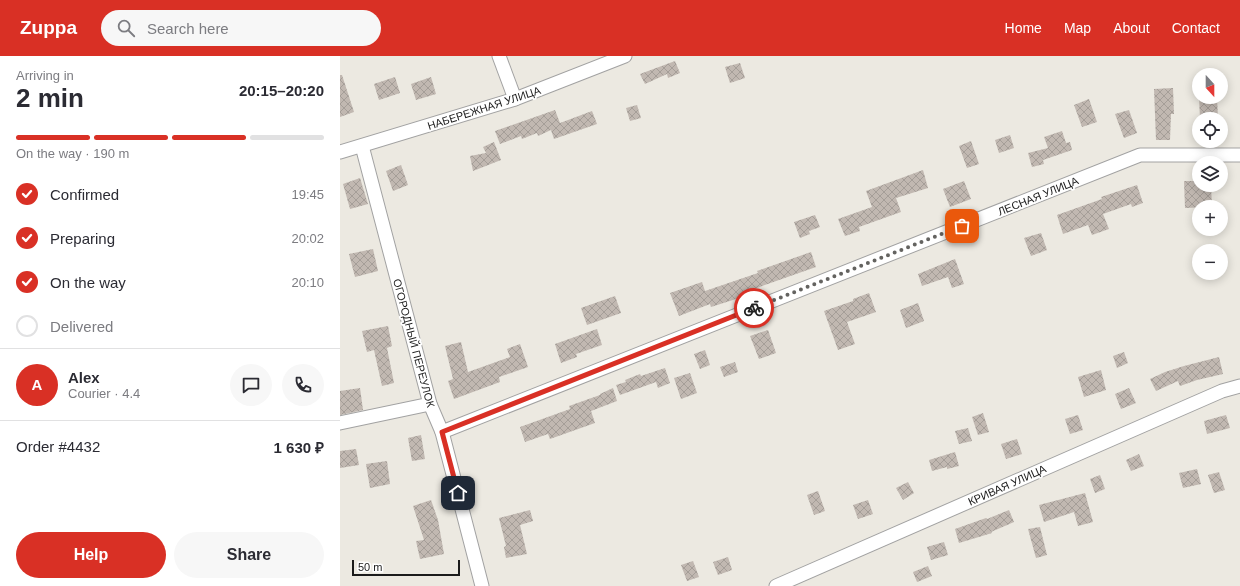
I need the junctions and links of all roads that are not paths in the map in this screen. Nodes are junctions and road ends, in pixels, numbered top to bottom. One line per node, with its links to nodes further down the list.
1 (499, 56): 3 (street)
2 (625, 56): 3 (street, НАБЕРЕЖНАЯ УЛИЦА)
3 (515, 99): 4 (street, НАБЕРЕЖНАЯ УЛИЦА)
4 (362, 146): 5 (street, НАБЕРЕЖНАЯ УЛИЦА); 8 (street, ОГОРОДНЫЙ ПЕРЕУЛОК)
5 (340, 152)
6 (1240, 155): 10 (street, ЛЕСНАЯ УЛИЦА)
7 (1240, 386): 12 (street, КРИВАЯ УЛИЦА)
8 (430, 404): 9 (street); 10 (street, ОГОРОДНЫЙ ПЕРЕУЛОК)
9 (340, 423)
10 (442, 432): 11 (street, ОГОРОДНЫЙ ПЕРЕУЛОК)
11 (482, 586)
12 (776, 586)

